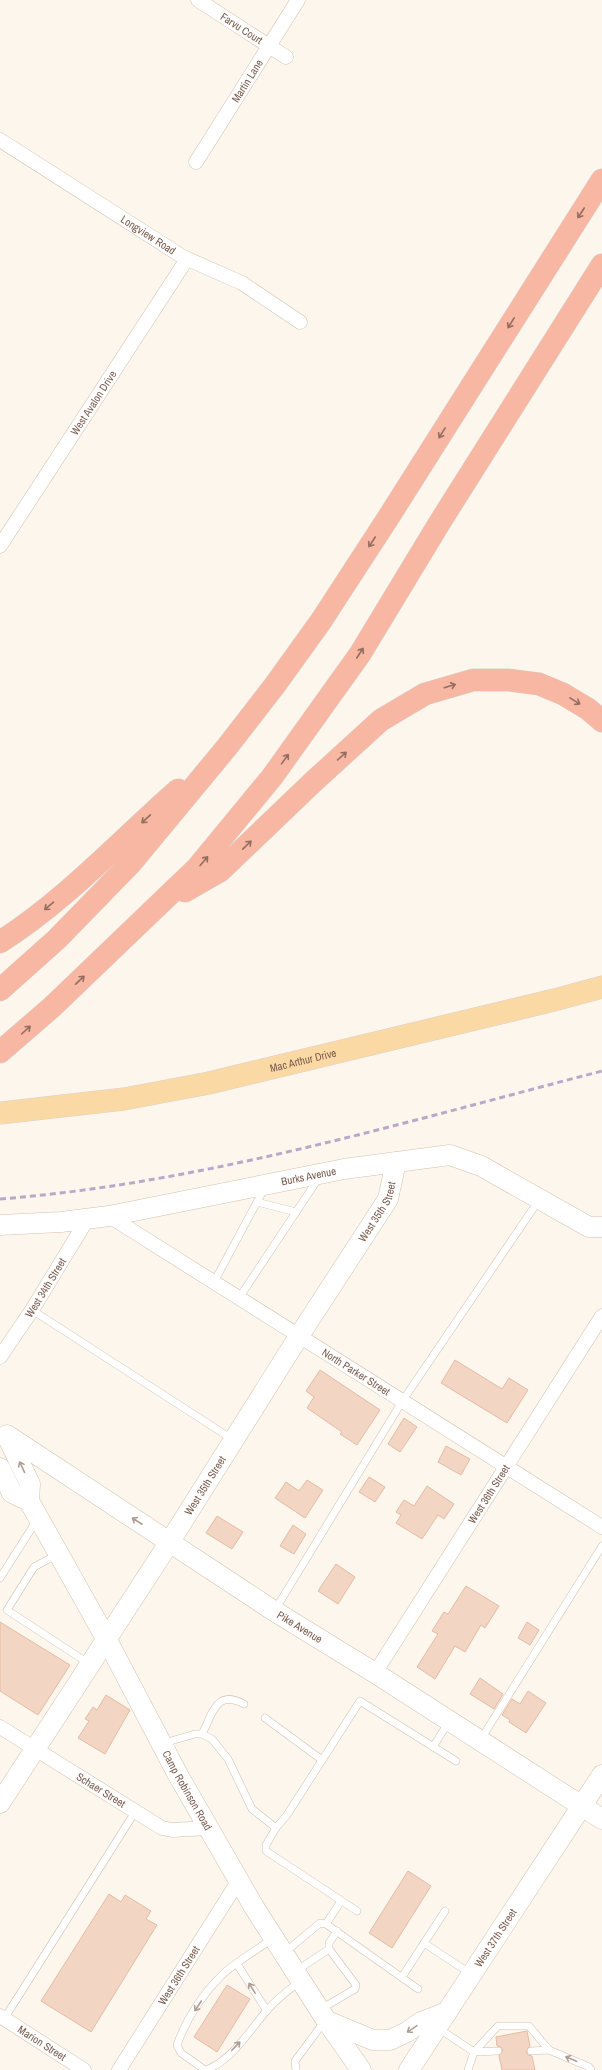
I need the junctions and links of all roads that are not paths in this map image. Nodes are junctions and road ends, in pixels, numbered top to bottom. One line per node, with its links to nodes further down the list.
1 (198, 0): 3 (street, Farvu Court)
2 (298, 0): 3 (street, Martin Lane)
3 (268, 46): 4 (street, Farvu Court); 6 (street, Martin Lane)
4 (286, 57)
5 (0, 140): 8 (street, Longview Road)
6 (196, 162)
7 (602, 180): 13 (highway, one-way to 13)
8 (187, 259): 10 (street, Longview Road); 11 (street, West Avalon Drive)
9 (602, 265): 14 (highway, one-way to 9)
10 (300, 322)
11 (0, 546)
12 (602, 721): 14 (highway, one-way to 12)
13 (228, 747): 15 (highway, one-way to 15); 17 (highway)
14 (158, 906): 18 (highway, one-way to 14)
15 (0, 942)
16 (602, 987): 19 (main road, Mac Arthur Drive)
17 (0, 990)
18 (0, 1052)
19 (0, 1113)
20 (396, 1162): 21 (main road, Burks Avenue); 23 (main road, Burks Avenue); 33 (main road, West 35th Street)
21 (320, 1175): 22 (main road, Burks Avenue); 24 (lane)
22 (261, 1193): 24 (lane); 25 (main road, Burks Avenue); 29 (lane)
23 (539, 1200): 28 (main road, Burks Avenue); 35 (lane)
24 (296, 1212): 30 (lane)
25 (109, 1216): 26 (main road, Burks Avenue); 29 (street, North Parker Street)
26 (88, 1218): 27 (main road, Burks Avenue); 31 (street, West 34th Street)
27 (0, 1225)
28 (602, 1227)
29 (214, 1282): 30 (street, North Parker Street)
30 (240, 1298): 33 (street, North Parker Street)
31 (32, 1310): 34 (street, West 34th Street); 37 (lane)
32 (602, 1316): 38 (street, West 36th Street)
33 (299, 1336): 35 (street, North Parker Street); 37 (main road, West 35th Street)
34 (0, 1357)
35 (403, 1400): 38 (street, North Parker Street); 47 (lane)
36 (4, 1433): 40 (main road, Camp Robinson Road, one-way to 36); 43 (main road, Pike Avenue, one-way to 36)
37 (234, 1440): 43 (main road, West 35th Street)
38 (506, 1465): 42 (street, North Parker Street); 50 (street, West 36th Street)
39 (0, 1468): 40 (main road)
40 (29, 1501): 41 (main road, Camp Robinson Road)
41 (39, 1518): 45 (main road, Camp Robinson Road); 46 (lane)
42 (602, 1527)
43 (170, 1543): 47 (main road, Pike Avenue); 48 (main road, West 35th Street)
44 (602, 1546): 56 (lane)
45 (58, 1554): 48 (main road, Camp Robinson Road); 49 (lane)
46 (0, 1578)
47 (274, 1611): 50 (main road, Pike Avenue)
48 (107, 1640): 49 (main road, West 35th Street); 57 (main road, Camp Robinson Road)
49 (90, 1665): 59 (main road, West 35th Street)
50 (375, 1673): 53 (main road, Pike Avenue)
51 (244, 1704): 55 (lane)
52 (265, 1718): 60 (lane)
53 (450, 1721): 56 (main road, Pike Avenue); 58 (lane)
54 (0, 1727): 59 (street, Schaer Street)
55 (202, 1734): 57 (lane); 68 (lane)
56 (480, 1740): 64 (main road, Pike Avenue)
57 (162, 1744): 67 (main road, Camp Robinson Road)
58 (433, 1747): 60 (lane); 61 (lane)
59 (35, 1750): 63 (main road, West 35th Street); 65 (street, Schaer Street)
60 (322, 1760): 68 (lane)
61 (456, 1761)
62 (602, 1774): 64 (main road, West 37th Street)
63 (0, 1803)
64 (582, 1806): 66 (main road, Pike Avenue); 79 (main road, West 37th Street)
65 (135, 1812): 67 (street, Schaer Street); 85 (lane)
66 (602, 1819)
67 (208, 1828): 69 (main road, Camp Robinson Road)
68 (276, 1828): 70 (lane)
69 (239, 1880): 76 (main road, Camp Robinson Road); 92 (street, West 36th Street)
70 (342, 1901): 71 (lane); 73 (lane)
71 (357, 1911)
72 (445, 1911): 75 (lane)
73 (326, 1924): 74 (lane); 76 (lane)
74 (337, 1931): 77 (lane); 81 (lane)
75 (424, 1943): 79 (lane); 81 (lane)
76 (279, 1946): 78 (lane); 80 (main road, Camp Robinson Road)
77 (329, 1949): 80 (lane); 84 (lane)
78 (237, 1964): 83 (lane, one-way to 78); 93 (lane, one-way to 93)
79 (472, 1974): 86 (main road, West 37th Street)
80 (298, 1976): 83 (lane); 84 (main road, Camp Robinson Road)
81 (402, 1976): 82 (lane)
82 (418, 1989)
83 (267, 2011): 93 (lane, one-way to 83)
84 (322, 2015): 86 (main road, one-way to 84); 94 (lane); 95 (main road, Camp Robinson Road)
85 (2, 2018): 91 (street, Marion Street)
86 (438, 2025): 90 (lane); 96 (main road, West 37th Street); 97 (main road)
87 (549, 2050): 89 (lane); 90 (lane); 99 (lane, one-way to 87)
88 (498, 2051): 90 (lane)
89 (531, 2051)
90 (474, 2052): 98 (lane)
91 (84, 2070)
92 (119, 2070)
93 (205, 2070)
94 (296, 2070)
95 (361, 2070)
96 (409, 2070)
97 (425, 2070)
98 (468, 2070)
99 (591, 2070)

